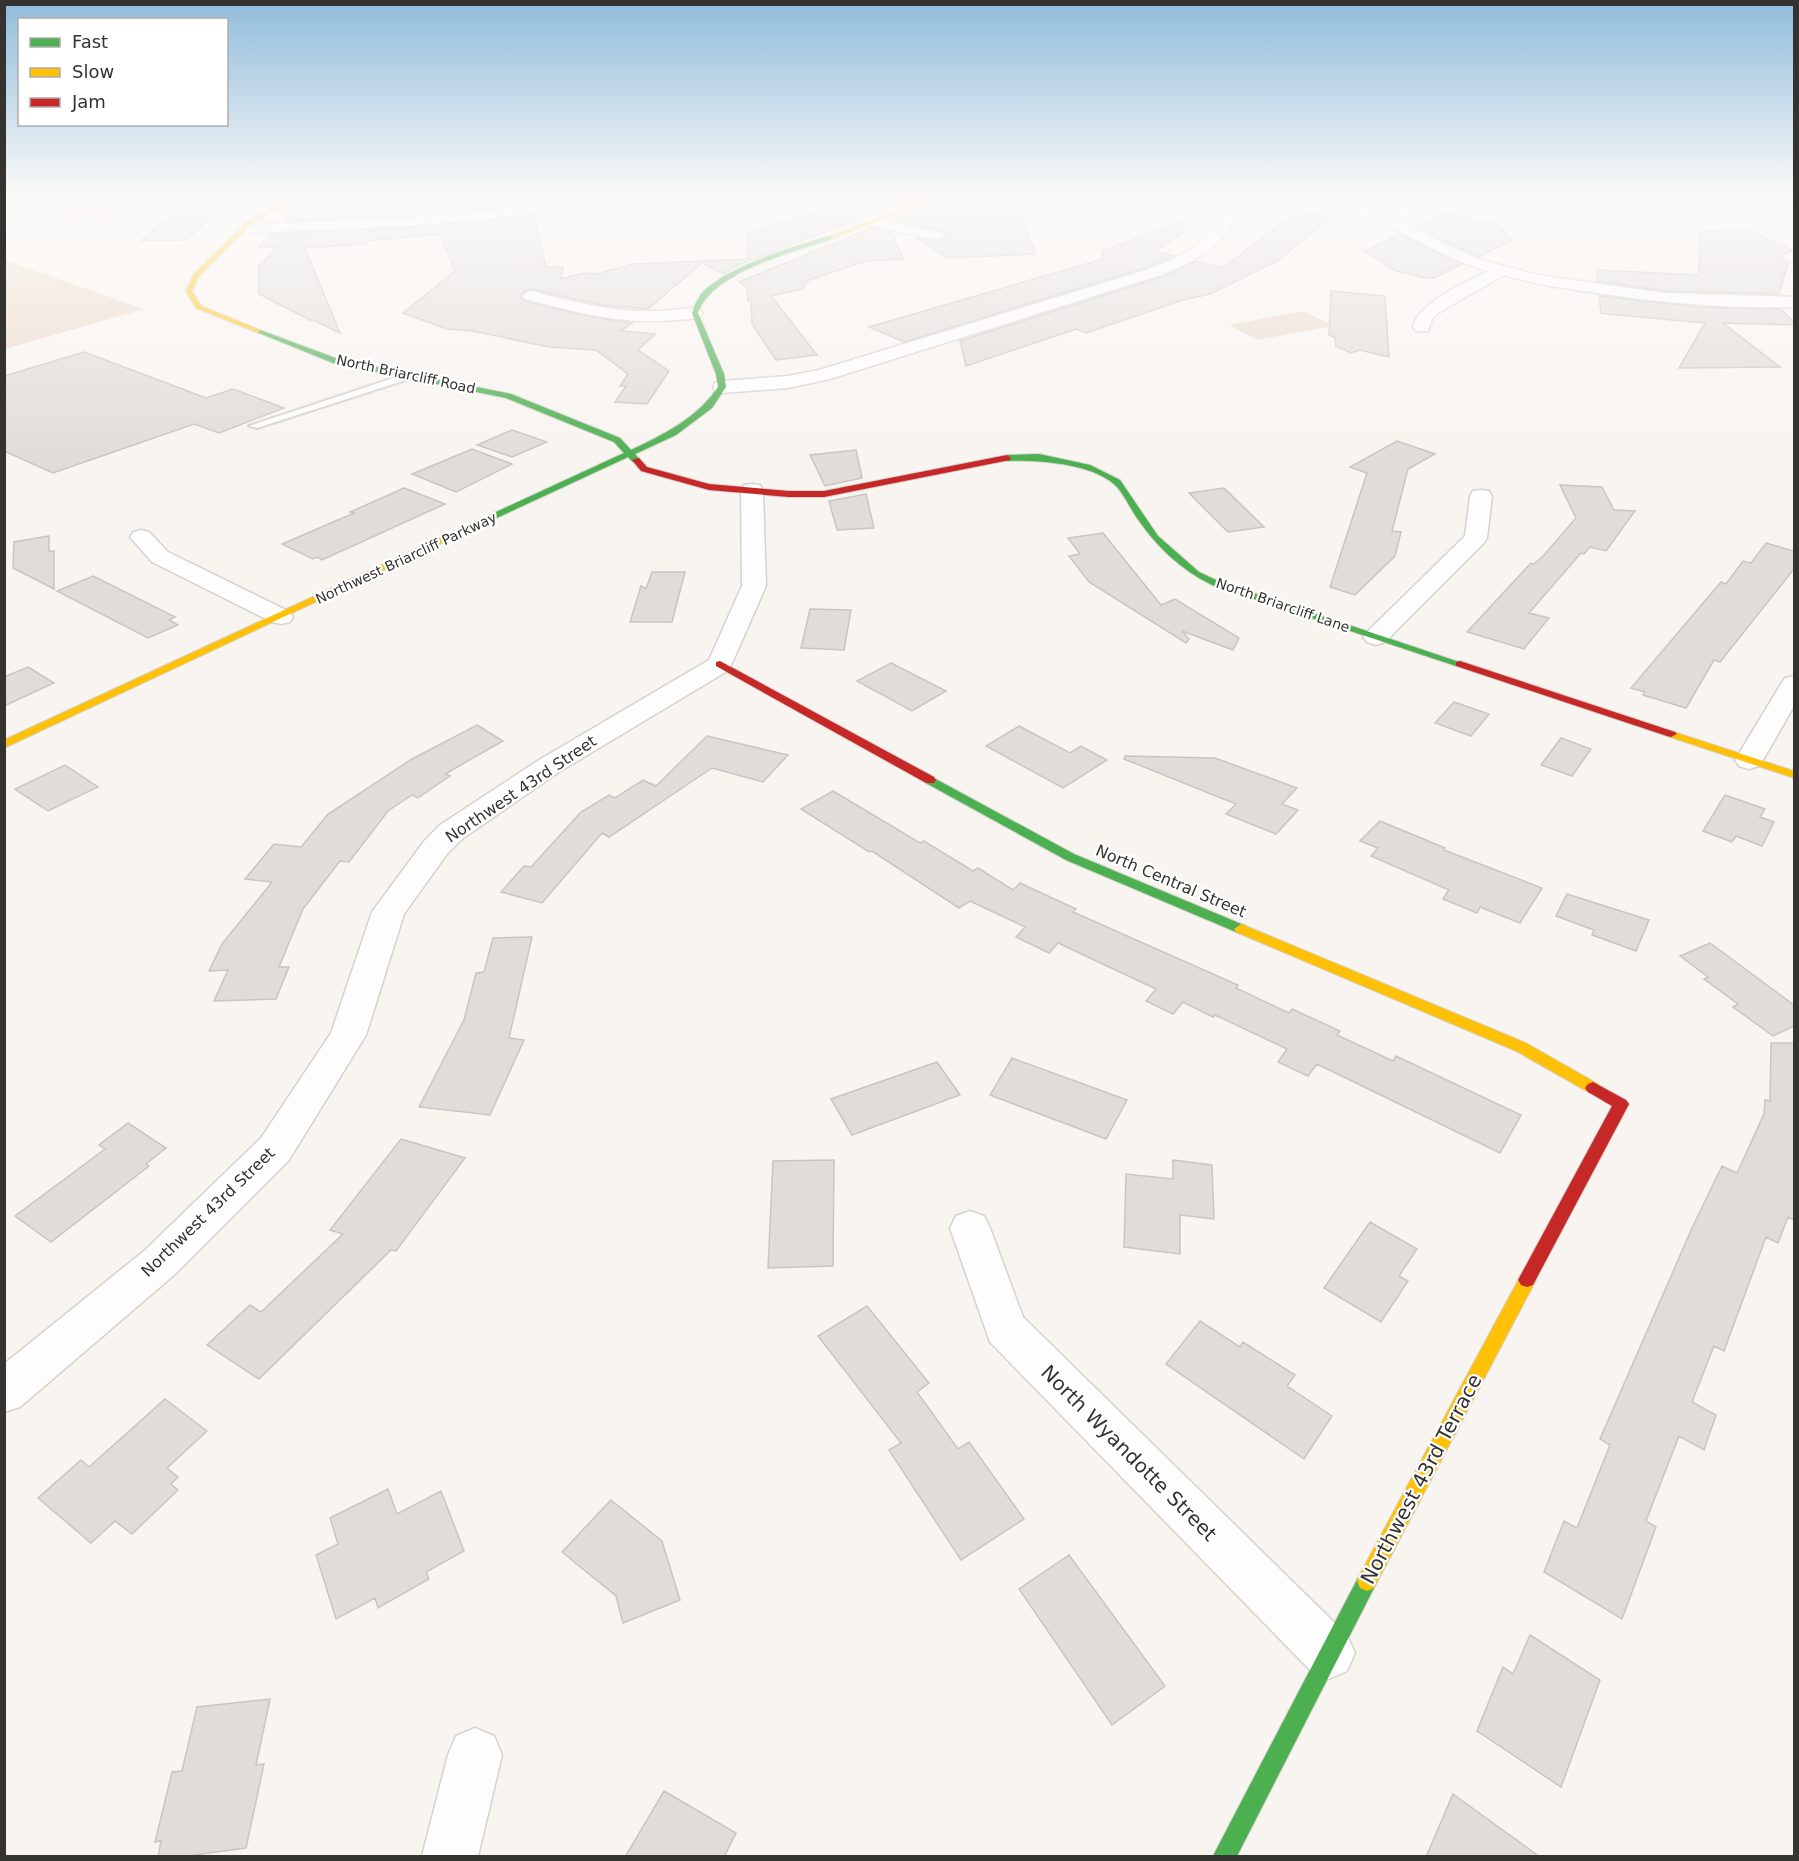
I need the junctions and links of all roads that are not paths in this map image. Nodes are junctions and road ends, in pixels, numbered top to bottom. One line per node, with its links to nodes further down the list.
1 (190, 284): 10 (street, North Briarcliff Road)
2 (720, 284): 8 (street)
3 (1117, 284): 11 (street)
4 (1477, 284): 9 (street)
5 (1560, 284): 7 (street)
6 (531, 296): 8 (street)
7 (1794, 302)
8 (695, 313): 11 (street)
9 (1422, 327)
10 (412, 375): 12 (lane); 13 (street, North Briarcliff Road)
11 (722, 387): 13 (street, Northwest Briarcliff Parkway)
12 (254, 426)
13 (629, 454): 14 (street, North Briarcliff Lane); 17 (street, Northwest Briarcliff Parkway)
14 (752, 490): 18 (street, North Briarcliff Lane); 19 (street)
15 (1481, 496): 18 (street)
16 (141, 537): 17 (street)
17 (281, 617): 21 (street, Northwest Briarcliff Parkway)
18 (1376, 637): 22 (street, North Briarcliff Lane)
19 (720, 664): 24 (street, North Central Street); 26 (street, Northwest 43rd Street)
20 (1794, 684): 22 (street)
21 (4, 745)
22 (1749, 760): 23 (street, North Briarcliff Lane)
23 (1794, 776)
24 (1621, 1104): 27 (street, Northwest 43rd Terrace)
25 (970, 1228): 27 (street, North Wyandotte Street)
26 (10, 1380)
27 (1329, 1653): 30 (street, Northwest 43rd Terrace)
28 (475, 1755): 29 (street)
29 (450, 1857)
30 (1225, 1857)

